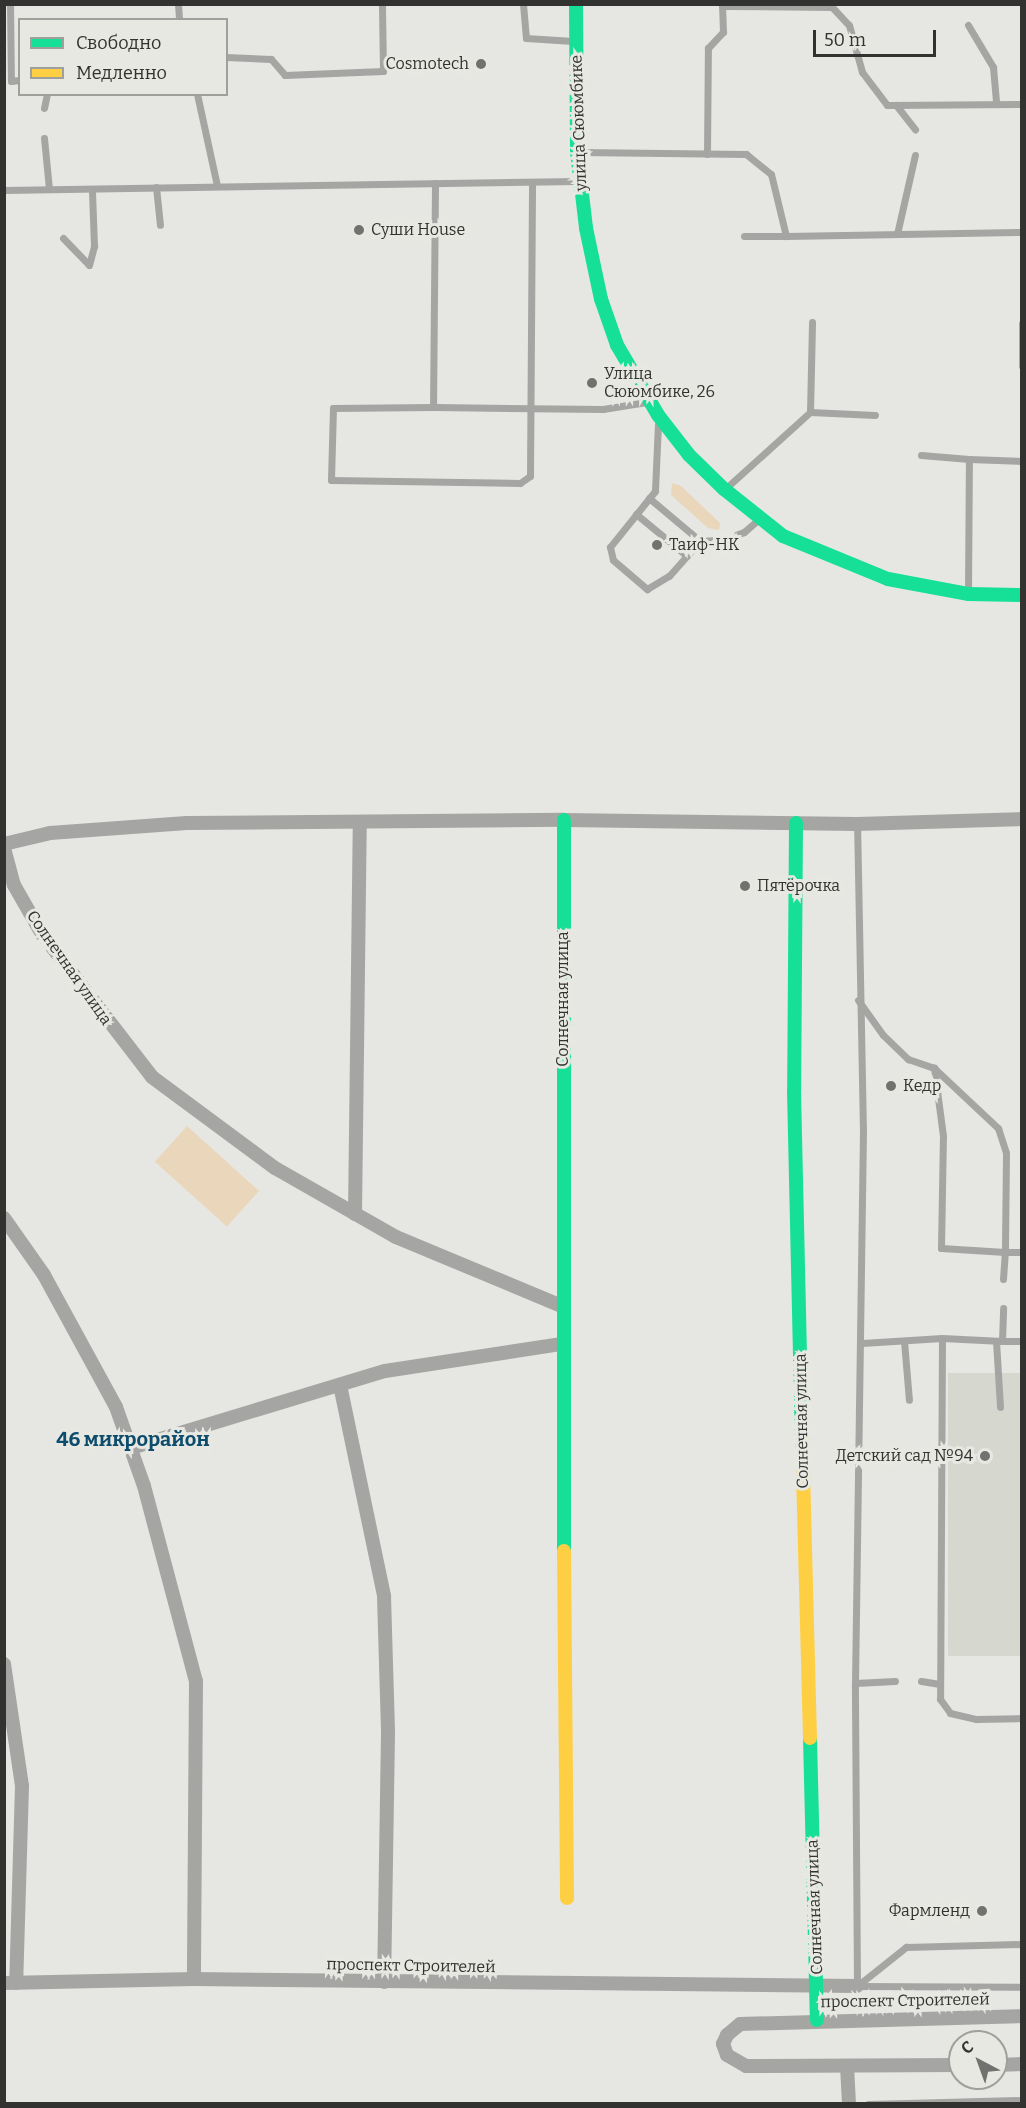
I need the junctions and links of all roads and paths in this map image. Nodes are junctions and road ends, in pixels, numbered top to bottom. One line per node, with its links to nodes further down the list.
1 (10, 4): 10 (lane)
2 (382, 4): 9 (lane)
3 (523, 4): 8 (lane)
4 (576, 4): 8 (street, улица Сююмбике)
5 (722, 5): 6 (lane); 20 (lane)
6 (814, 5): 15 (lane)
7 (968, 25): 13 (lane)
8 (576, 41): 19 (street, улица Сююмбике)
9 (228, 57)
10 (18, 80)
11 (47, 96): 16 (lane)
12 (197, 96): 25 (lane)
13 (996, 104): 14 (lane); 15 (lane)
14 (1022, 104)
15 (896, 105): 17 (lane)
16 (44, 108)
17 (915, 129)
18 (44, 138): 27 (lane)
19 (577, 152): 20 (lane); 22 (street, улица Сююмбике)
20 (707, 154): 34 (lane)
21 (915, 155): 32 (lane)
22 (578, 181): 23 (lane); 39 (street, улица Сююмбике)
23 (532, 182): 24 (lane); 41 (lane)
24 (435, 183): 25 (lane); 40 (lane)
25 (217, 186): 26 (lane)
26 (156, 187): 29 (lane); 30 (lane)
27 (49, 189): 28 (lane); 29 (lane)
28 (4, 190)
29 (92, 191): 35 (lane)
30 (160, 225)
31 (1022, 231): 32 (lane)
32 (897, 234): 34 (lane)
33 (744, 236): 34 (lane)
34 (786, 236)
35 (63, 238)
36 (812, 322): 42 (lane)
37 (1022, 323): 38 (lane)
38 (1022, 366)
39 (649, 401): 41 (lane); 44 (street, улица Сююмбике)
40 (433, 407): 41 (lane); 41 (lane)
41 (532, 408)
42 (810, 412): 43 (lane); 48 (lane)
43 (875, 415)
44 (658, 416): 48 (street, улица Сююмбике); 49 (lane)
45 (921, 455): 46 (lane)
46 (969, 459): 47 (lane); 54 (lane)
47 (1022, 460)
48 (724, 489): 51 (street, улица Сююмбике)
49 (649, 498): 50 (lane); 52 (lane)
50 (636, 514): 53 (lane); 53 (lane)
51 (759, 519): 52 (lane); 54 (street, улица Сююмбике)
52 (700, 541): 53 (lane)
53 (687, 556)
54 (968, 594): 55 (street, улица Сююмбике)
55 (1022, 595)
56 (1022, 819): 60 (street, Солнечная улица)
57 (564, 820): 58 (street, Солнечная улица); 59 (street, Солнечная улица); 69 (street, Солнечная улица)
58 (360, 823): 61 (street, Солнечная улица); 64 (street)
59 (796, 823): 60 (street, Солнечная улица); 93 (street, Солнечная улица)
60 (857, 824): 62 (lane)
61 (4, 846): 64 (street, Солнечная улица)
62 (858, 1000): 63 (lane); 75 (lane)
63 (934, 1068): 66 (lane); 66 (lane)
64 (355, 1214): 69 (street, Солнечная улица)
65 (4, 1218): 80 (street)
66 (1005, 1252): 67 (lane); 68 (lane)
67 (1022, 1252)
68 (1003, 1279)
69 (562, 1306): 76 (street, Солнечная улица)
70 (1003, 1308): 73 (lane)
71 (942, 1338): 72 (lane); 73 (lane); 85 (lane)
72 (904, 1341): 75 (lane); 78 (lane)
73 (999, 1341): 74 (lane); 79 (lane)
74 (1022, 1341)
75 (862, 1343): 84 (lane)
76 (562, 1344): 77 (street); 87 (street, Солнечная улица)
77 (340, 1384): 80 (street); 90 (street)
78 (909, 1400)
79 (1000, 1407)
80 (131, 1449): 89 (street)
81 (4, 1664): 91 (street)
82 (921, 1681): 85 (lane)
83 (895, 1682): 84 (lane)
84 (855, 1683): 92 (lane)
85 (940, 1684): 86 (lane)
86 (1022, 1718)
87 (567, 1898)
88 (1022, 1944): 92 (lane)
89 (194, 1979): 90 (street, проспект Строителей); 91 (street, проспект Строителей)
90 (384, 1982): 93 (street, проспект Строителей)
91 (10, 1983)
92 (857, 1986): 93 (street, проспект Строителей); 94 (lane)
93 (817, 1987): 96 (street, Солнечная улица)
94 (1022, 1987)
95 (1022, 2016): 96 (street, проспект Строителей)
96 (817, 2020): 98 (street, проспект Строителей)
97 (948, 2065): 98 (street, проспект Строителей)
98 (847, 2066): 101 (street)
99 (1022, 2100): 100 (lane)
100 (965, 2102): 102 (lane)
101 (849, 2103)
102 (868, 2103)

